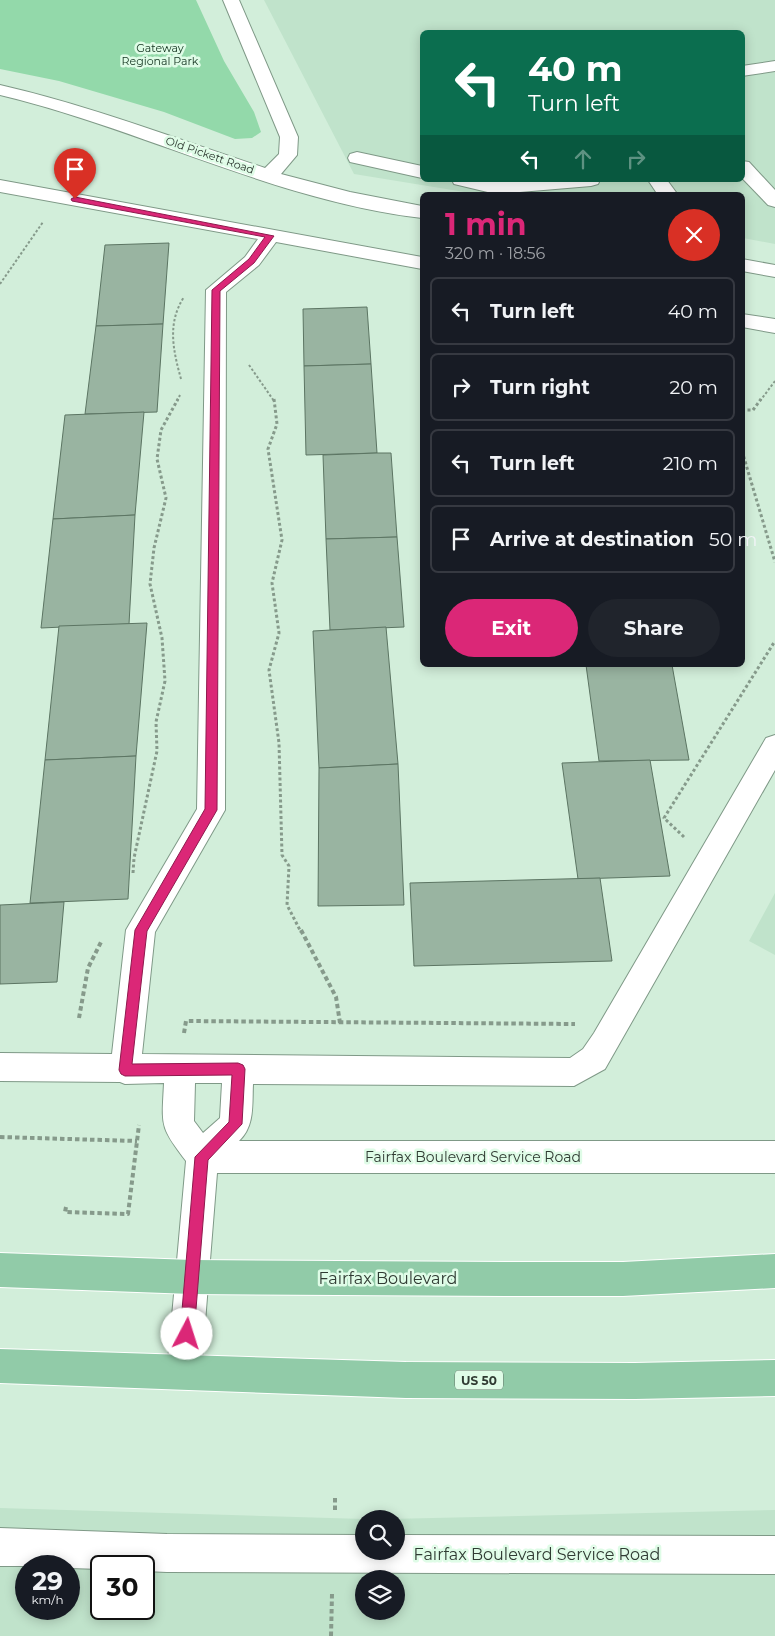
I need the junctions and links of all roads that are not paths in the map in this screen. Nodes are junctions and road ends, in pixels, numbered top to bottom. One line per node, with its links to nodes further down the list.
1 (231, 0): 8 (street)
2 (775, 66): 3 (street)
3 (745, 70)
4 (0, 90): 8 (street, Old Pickett Road)
5 (357, 158): 7 (street)
6 (745, 168): 10 (street)
7 (420, 172)
8 (268, 176): 14 (street, Old Pickett Road)
9 (568, 182): 11 (street)
10 (767, 182): 13 (street)
11 (462, 185)
12 (0, 186): 15 (street)
13 (775, 201)
14 (420, 212)
15 (270, 236): 16 (street); 25 (street)
16 (420, 262)
17 (745, 266): 18 (street)
18 (775, 271)
19 (745, 321): 20 (street)
20 (775, 326)
21 (775, 746): 24 (street)
22 (0, 1067): 25 (street)
23 (180, 1069): 24 (street); 25 (street); 26 (street)
24 (238, 1069): 26 (street)
25 (125, 1070)
26 (202, 1157): 27 (street, Fairfax Boulevard Service Road); 30 (street)
27 (775, 1157)
28 (0, 1270): 30 (main road, Fairfax Boulevard)
29 (775, 1271): 30 (main road, Fairfax Boulevard)
30 (192, 1277): 32 (street)
31 (0, 1366): 32 (main road, US 50)
32 (184, 1372): 33 (main road, US 50)
33 (775, 1378)
34 (0, 1547): 35 (street, Fairfax Boulevard Service Road)
35 (775, 1555)

